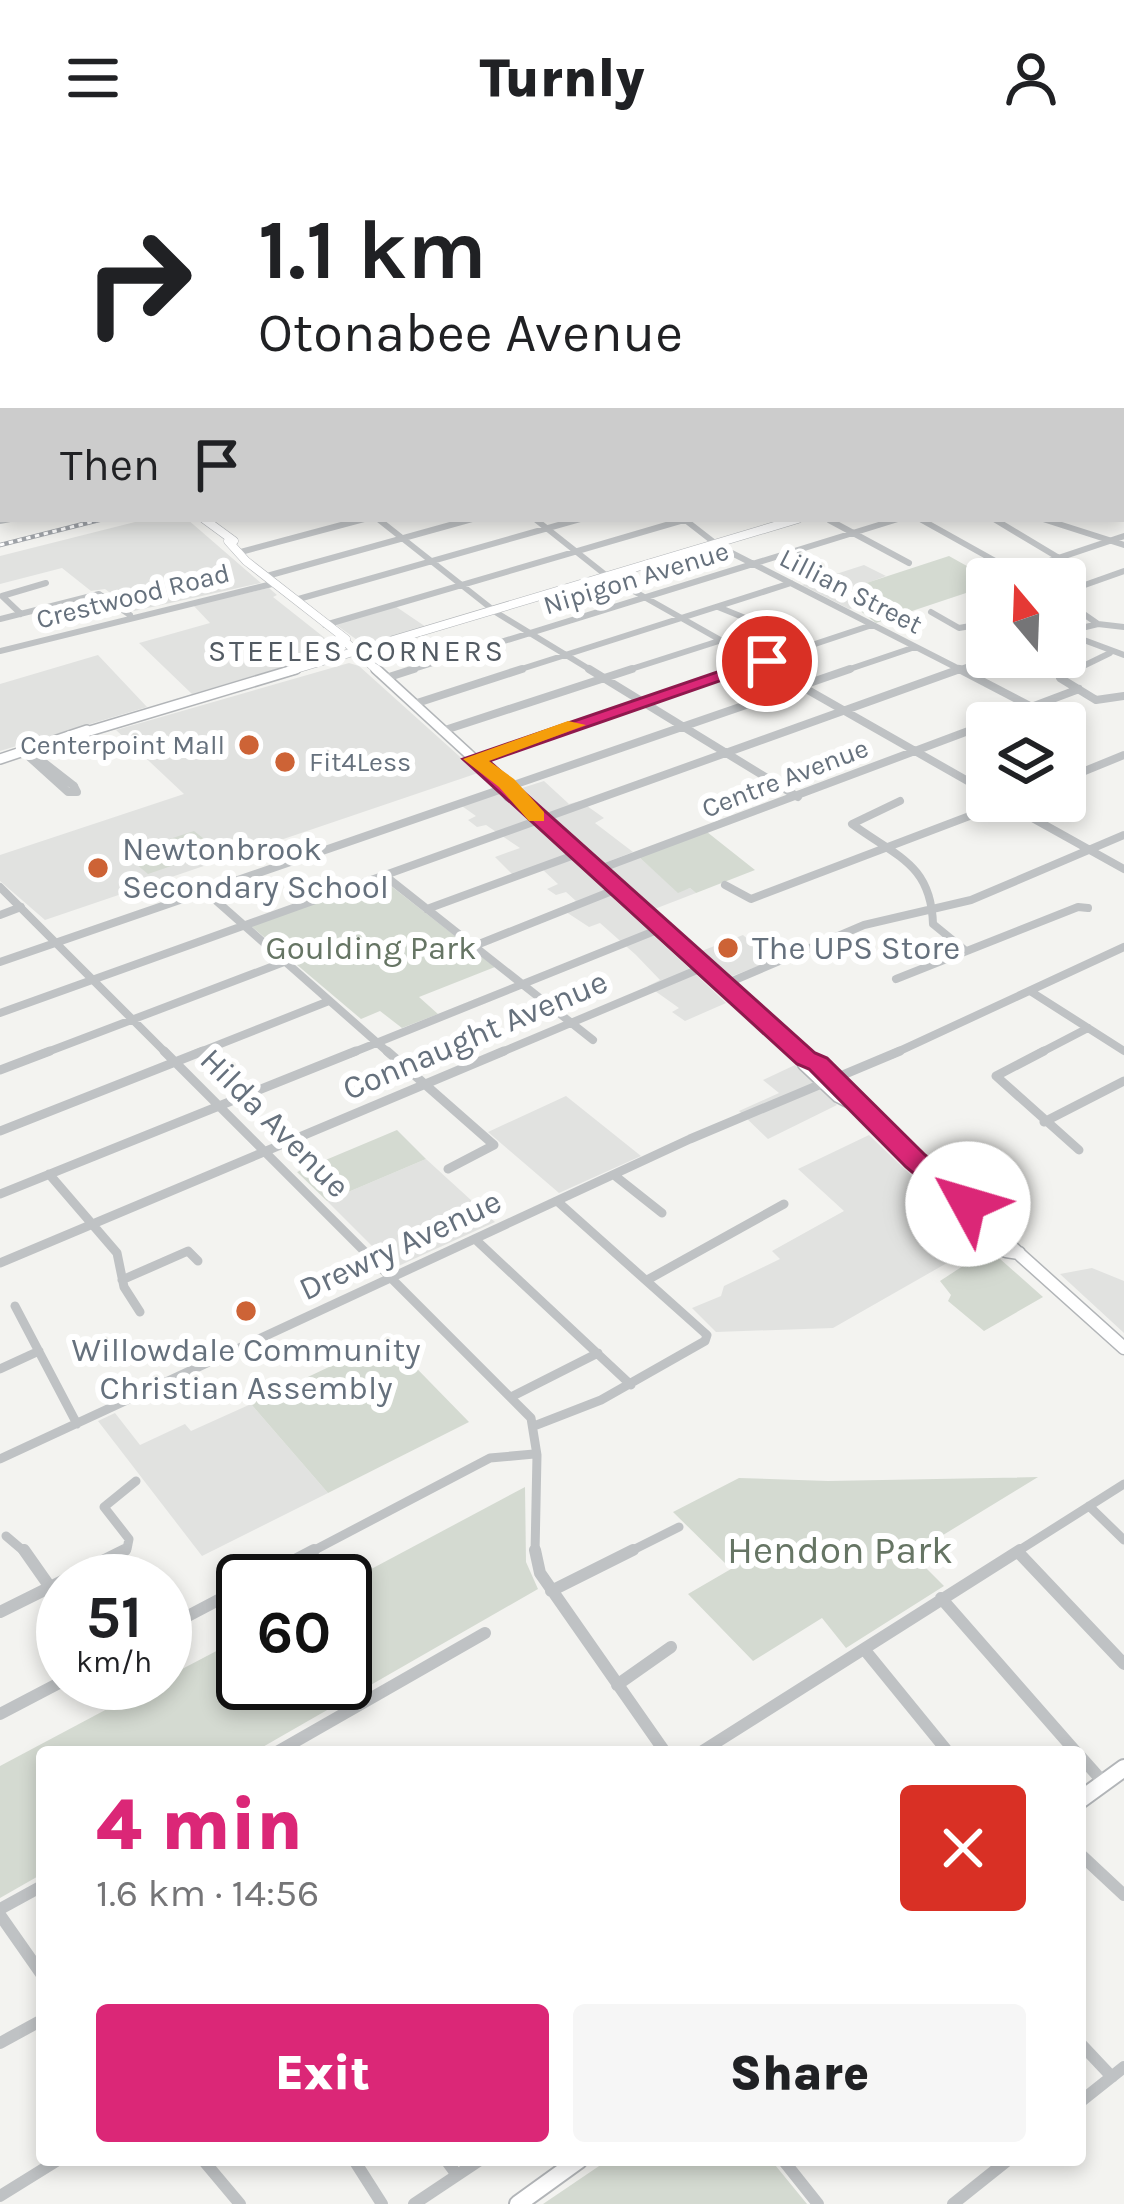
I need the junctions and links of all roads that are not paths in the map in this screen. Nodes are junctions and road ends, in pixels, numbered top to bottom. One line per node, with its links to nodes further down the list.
1 (207, 522): 25 (main road)
2 (354, 522): 25 (street)
3 (381, 522): 20 (street)
4 (461, 522): 20 (street, Crestwood Road)
5 (539, 522): 17 (street)
6 (569, 522): 17 (street)
7 (676, 522): 24 (street)
8 (690, 522): 22 (street, Lillian Street)
9 (788, 522): 22 (main road)
10 (833, 522): 18 (street)
11 (888, 522): 18 (street, Nipigon Avenue)
12 (925, 522): 26 (street)
13 (999, 522): 27 (street)
14 (1056, 522): 16 (street)
15 (1076, 522): 16 (street)
16 (1068, 525): 21 (street)
17 (548, 528): 24 (street); 28 (street)
18 (854, 532): 29 (street); 30 (street, Nipigon Avenue)
19 (1124, 536): 21 (street)
20 (400, 539): 28 (street); 33 (street, Crestwood Road)
21 (1111, 540): 23 (street); 27 (street)
22 (716, 544): 30 (street, Lillian Street); 32 (main road)
23 (1124, 545)
24 (580, 550): 32 (street); 36 (street)
25 (241, 552): 33 (main road)
26 (991, 558)
27 (1059, 558)
28 (429, 562): 36 (street); 39 (street)
29 (909, 563)
30 (752, 564): 35 (street, Lillian Street); 38 (street, Nipigon Avenue)
31 (1124, 571): 37 (street)
32 (607, 576): 38 (street); 41 (main road)
33 (272, 579): 39 (main road); 45 (street, Crestwood Road)
34 (46, 583): 43 (street)
35 (791, 584): 40 (street); 51 (street, Lillian Street)
36 (459, 586): 41 (street); 50 (street)
37 (1086, 588)
38 (644, 597): 46 (street); 55 (street, Nipigon Avenue)
39 (296, 600): 50 (main road)
40 (718, 607): 46 (street); 48 (street)
41 (494, 611): 55 (street); 61 (main road)
42 (931, 612): 52 (street)
43 (21, 614): 45 (street); 47 (street)
44 (1086, 614): 49 (street)
45 (130, 615): 59 (street, Crestwood Road)
46 (682, 618): 56 (street); 62 (street)
47 (0, 620)
48 (778, 622)
49 (1098, 624): 53 (street); 54 (street)
50 (325, 625): 61 (main road)
51 (872, 625): 58 (street, Lillian Street); 65 (street)
52 (966, 627)
53 (1086, 627)
54 (1124, 627)
55 (528, 633): 62 (street); 68 (street, Nipigon Avenue)
56 (722, 640): 65 (street); 69 (street)
57 (1086, 642): 60 (street)
58 (915, 647): 67 (street, Lillian Street); 70 (street)
59 (0, 651)
60 (1110, 653): 63 (street); 71 (street)
61 (358, 654): 64 (main road); 64 (main road); 68 (main road)
62 (566, 655): 69 (street); 76 (street)
63 (1124, 655)
64 (321, 662): 81 (main road)
65 (762, 662): 70 (street); 73 (street)
66 (966, 667): 67 (street)
67 (959, 670): 74 (street, Lillian Street); 77 (street)
68 (382, 675): 76 (main road)
69 (604, 678): 73 (street); 79 (street)
70 (804, 686): 77 (street); 78 (street)
71 (1079, 689): 72 (street); 75 (street, Centre Avenue)
72 (1124, 696)
73 (643, 702): 78 (street); 86 (street)
74 (1021, 702)
75 (1044, 702)
76 (414, 704): 79 (main road)
77 (847, 710): 82 (street); 83 (street)
78 (685, 729): 83 (street); 89 (street)
79 (442, 730): 86 (main road)
80 (966, 732): 82 (street, Centre Avenue)
81 (28, 750): 85 (main road); 90 (street)
82 (916, 751): 88 (street); 91 (street, Centre Avenue)
83 (727, 753): 91 (street); 94 (street)
84 (1124, 755): 87 (street)
85 (0, 759)
86 (473, 759): 89 (main road)
87 (1086, 770)
88 (966, 780)
89 (503, 786): 94 (main road); 106 (street)
90 (69, 787)
91 (798, 797): 101 (street, Centre Avenue)
92 (900, 800): 97 (street)
93 (966, 818): 97 (street)
94 (540, 819): 99 (main road); 102 (street)
95 (1041, 822): 98 (street)
96 (1124, 835): 98 (street)
97 (887, 849): 103 (street); 110 (street)
98 (1089, 850): 100 (street); 110 (street)
99 (577, 854): 101 (main road); 109 (street)
100 (1124, 869)
101 (597, 870): 105 (main road)
102 (384, 875): 109 (street); 112 (street)
103 (725, 885)
104 (0, 887): 107 (street, Hilda Avenue)
105 (617, 889): 113 (main road); 115 (street)
106 (204, 890): 112 (street); 114 (street)
107 (21, 908): 111 (street); 114 (street, Hilda Avenue)
108 (1088, 908): 117 (street)
109 (427, 909): 115 (street)
110 (930, 910): 117 (street); 124 (street)
111 (0, 915)
112 (243, 925): 119 (street); 122 (street)
113 (662, 928): 120 (main road); 123 (street)
114 (55, 943): 118 (street); 122 (street, Hilda Avenue)
115 (474, 946): 123 (street)
116 (1124, 947): 125 (street, Drewry Avenue)
117 (966, 950): 121 (street)
118 (0, 962)
119 (284, 962): 126 (street); 128 (street)
120 (704, 968): 124 (main road); 129 (street, Connaught Avenue)
121 (896, 979)
122 (94, 980): 127 (street); 128 (street, Hilda Avenue)
123 (522, 983): 129 (street); 132 (street)
124 (723, 985): 136 (main road)
125 (1030, 991): 130 (street); 136 (street, Drewry Avenue)
126 (329, 1001): 132 (street); 134 (street)
127 (0, 1013)
128 (134, 1020): 134 (street, Hilda Avenue); 135 (street)
129 (573, 1023): 131 (street); 138 (street, Connaught Avenue)
130 (1088, 1028): 133 (street); 141 (street)
131 (593, 1040)
132 (376, 1042): 138 (street); 139 (street)
133 (1124, 1052)
134 (176, 1061): 139 (street, Hilda Avenue); 142 (street)
135 (0, 1070)
136 (829, 1081): 147 (street, Drewry Avenue); 161 (main road)
137 (1124, 1081): 141 (street)
138 (428, 1084): 144 (street, Connaught Avenue); 145 (street)
139 (218, 1105): 144 (street, Hilda Avenue); 146 (street)
140 (0, 1118): 142 (street)
141 (1044, 1122): 143 (street)
142 (4, 1129)
143 (1079, 1150)
144 (266, 1152): 152 (street, Connaught Avenue); 156 (street, Hilda Avenue)
145 (448, 1168)
146 (49, 1174): 148 (street); 152 (street)
147 (614, 1174): 149 (street, Drewry Avenue); 151 (street)
148 (0, 1194)
149 (557, 1201): 153 (street, Drewry Avenue); 157 (street)
150 (784, 1204): 157 (street)
151 (662, 1213)
152 (92, 1224): 155 (street, Connaught Avenue); 158 (street)
153 (476, 1240): 156 (street, Drewry Avenue); 163 (street)
154 (198, 1262): 158 (street)
155 (0, 1263)
156 (391, 1278): 166 (street, Hilda Avenue); 167 (street, Drewry Avenue)
157 (649, 1279): 165 (street)
158 (122, 1280): 160 (street)
159 (15, 1306): 162 (street)
160 (140, 1312)
161 (1124, 1348)
162 (39, 1351): 164 (street); 167 (street)
163 (598, 1353): 165 (street); 166 (street)
164 (0, 1369)
165 (631, 1385): 168 (street)
166 (511, 1397): 168 (street, Hilda Avenue)
167 (76, 1424): 170 (street, Drewry Avenue)
168 (534, 1426): 169 (street)
169 (534, 1454): 179 (street); 181 (street)
170 (0, 1460)
171 (136, 1481): 178 (street)
172 (1124, 1484): 173 (street)
173 (1089, 1506): 176 (street); 177 (street)
174 (679, 1527): 181 (street)
175 (6, 1536): 180 (street)
176 (1124, 1540)
177 (1018, 1552): 183 (street); 188 (street)
178 (117, 1554)
179 (307, 1554)
180 (36, 1567)
181 (551, 1591): 189 (street)
182 (36, 1594): 184 (street)
183 (941, 1598): 187 (street); 196 (street)
184 (0, 1612)
185 (485, 1633): 192 (street)
186 (671, 1647): 189 (street)
187 (864, 1649): 194 (street); 195 (street)
188 (1124, 1664)
189 (617, 1685): 193 (street)
190 (36, 1695): 191 (street)
191 (0, 1714)
192 (287, 1746)
193 (661, 1746)
194 (710, 1746)
195 (943, 1746)
196 (1071, 1746)
197 (1086, 1763): 199 (street)
198 (1124, 1768): 199 (main road)
199 (1104, 1783): 200 (main road)
200 (1086, 1796)
201 (1086, 1860): 203 (street)
202 (36, 1890): 204 (street)
203 (1124, 1895)
204 (0, 1912): 205 (street)
205 (36, 1966)
206 (36, 2023): 207 (street)
207 (0, 2043)
208 (1086, 2048): 209 (street)
209 (1118, 2072): 210 (street)
210 (1086, 2097)
211 (48, 2166): 220 (street)
212 (208, 2166): 221 (street)
213 (357, 2166): 222 (street)
214 (450, 2166): 219 (street)
215 (471, 2166): 219 (street)
216 (571, 2166): 224 (main road)
217 (787, 2166): 225 (street)
218 (994, 2166): 226 (street)
219 (457, 2175): 223 (street)
220 (0, 2196)
221 (240, 2204)
222 (382, 2204)
223 (414, 2204)
224 (518, 2204)
225 (818, 2204)
226 (952, 2204)

